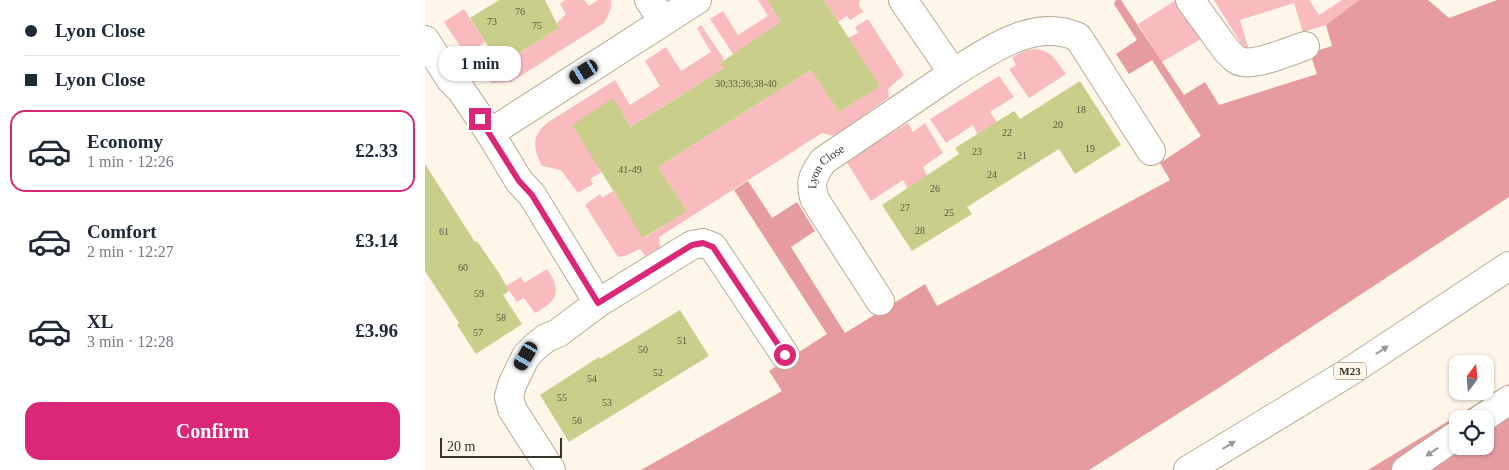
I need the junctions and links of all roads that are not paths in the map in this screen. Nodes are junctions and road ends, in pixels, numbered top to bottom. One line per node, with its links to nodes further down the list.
1 (697, 0): 4 (main road)
2 (903, 0): 7 (main road)
3 (1190, 0): 6 (main road)
4 (656, 11): 8 (main road)
5 (425, 40): 8 (main road)
6 (1305, 46)
7 (953, 72): 9 (main road, Lyon Close); 11 (main road, Lyon Close)
8 (490, 133): 12 (main road)
9 (1151, 151)
10 (1509, 266): 18 (main road, M23, one-way to 10)
11 (880, 301)
12 (598, 303): 13 (main road); 17 (main road)
13 (785, 355)
14 (1509, 400): 15 (main road)
15 (1494, 410)
16 (1449, 440): 19 (main road, one-way to 19)
17 (551, 470)
18 (1188, 470)
19 (1406, 470)

